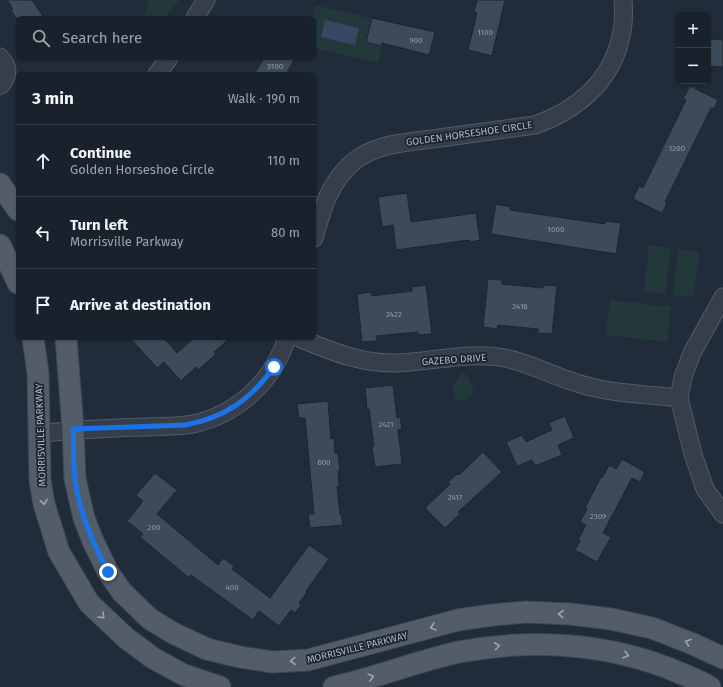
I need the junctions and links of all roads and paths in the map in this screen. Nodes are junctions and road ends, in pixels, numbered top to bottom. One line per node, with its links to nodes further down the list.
1 (206, 0): 3 (street)
2 (623, 0): 10 (street, GOLDEN HORSESHOE CIRCLE)
3 (196, 16)
4 (0, 57): 7 (street)
5 (168, 60): 6 (street)
6 (158, 72)
7 (0, 86)
8 (0, 184): 9 (main road)
9 (16, 205)
10 (316, 231)
11 (0, 245): 12 (main road)
12 (16, 279)
13 (723, 296): 18 (street)
14 (33, 340): 20 (main road, MORRISVILLE PARKWAY)
15 (66, 340): 19 (main road, MORRISVILLE PARKWAY)
16 (286, 340): 19 (street)
17 (305, 340): 18 (street, GAZEBO DRIVE)
18 (679, 398): 21 (street)
19 (73, 429): 20 (street); 22 (main road, MORRISVILLE PARKWAY, one-way to 19)
20 (39, 434): 23 (main road, MORRISVILLE PARKWAY, one-way to 23)
21 (723, 514)
22 (723, 658)
23 (182, 681): 24 (main road, MORRISVILLE PARKWAY)
24 (220, 687)
25 (334, 687): 26 (main road, one-way to 26)
26 (710, 687)

